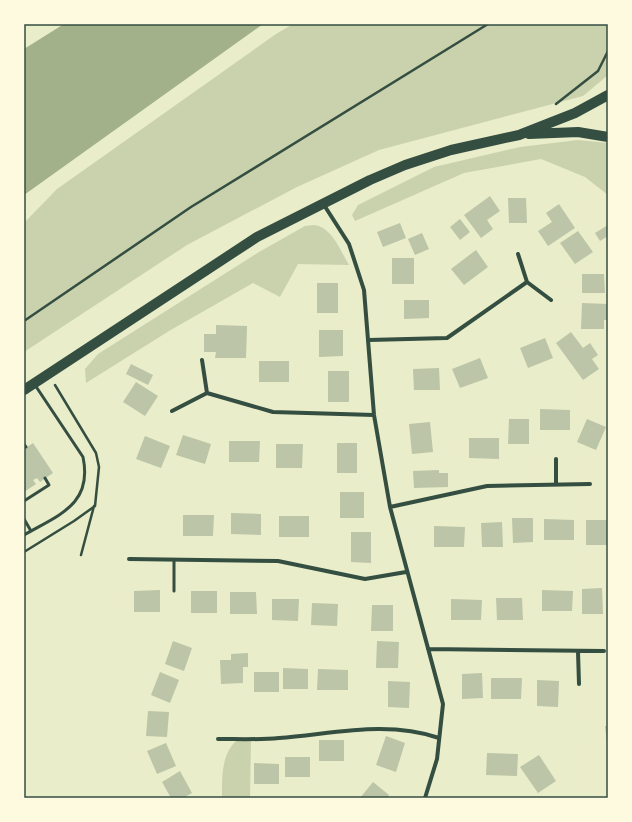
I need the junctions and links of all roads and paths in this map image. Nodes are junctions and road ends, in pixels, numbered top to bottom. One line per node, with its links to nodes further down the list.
1 (488, 24): 11 (path)
2 (608, 51): 4 (path)
3 (608, 95): 5 (main road)
4 (555, 105)
5 (519, 135): 6 (main road); 7 (main road)
6 (608, 137)
7 (324, 204): 12 (street); 14 (main road)
8 (518, 254): 9 (street)
9 (527, 282): 10 (street); 12 (street)
10 (550, 300)
11 (24, 321)
12 (368, 340): 18 (street)
13 (202, 360): 16 (street)
14 (34, 384): 15 (main road); 29 (lane)
15 (24, 390)
16 (207, 394): 17 (street); 18 (street)
17 (172, 411)
18 (374, 415): 27 (street)
19 (24, 444): 20 (lane)
20 (26, 447)
21 (556, 459): 23 (street)
22 (45, 478): 25 (lane)
23 (556, 484): 24 (street); 27 (street)
24 (590, 484)
25 (24, 500)
26 (95, 506): 31 (path)
27 (390, 507): 34 (street)
28 (24, 519): 29 (lane)
29 (31, 531): 30 (lane)
30 (24, 535)
31 (82, 555)
32 (129, 559): 33 (street)
33 (174, 560): 34 (street); 35 (lane)
34 (406, 572): 36 (street)
35 (174, 591)
36 (428, 649): 38 (street); 40 (street)
37 (604, 651): 38 (street)
38 (578, 652): 39 (street)
39 (579, 684)
40 (439, 738): 41 (street); 42 (street)
41 (218, 739)
42 (425, 798)

